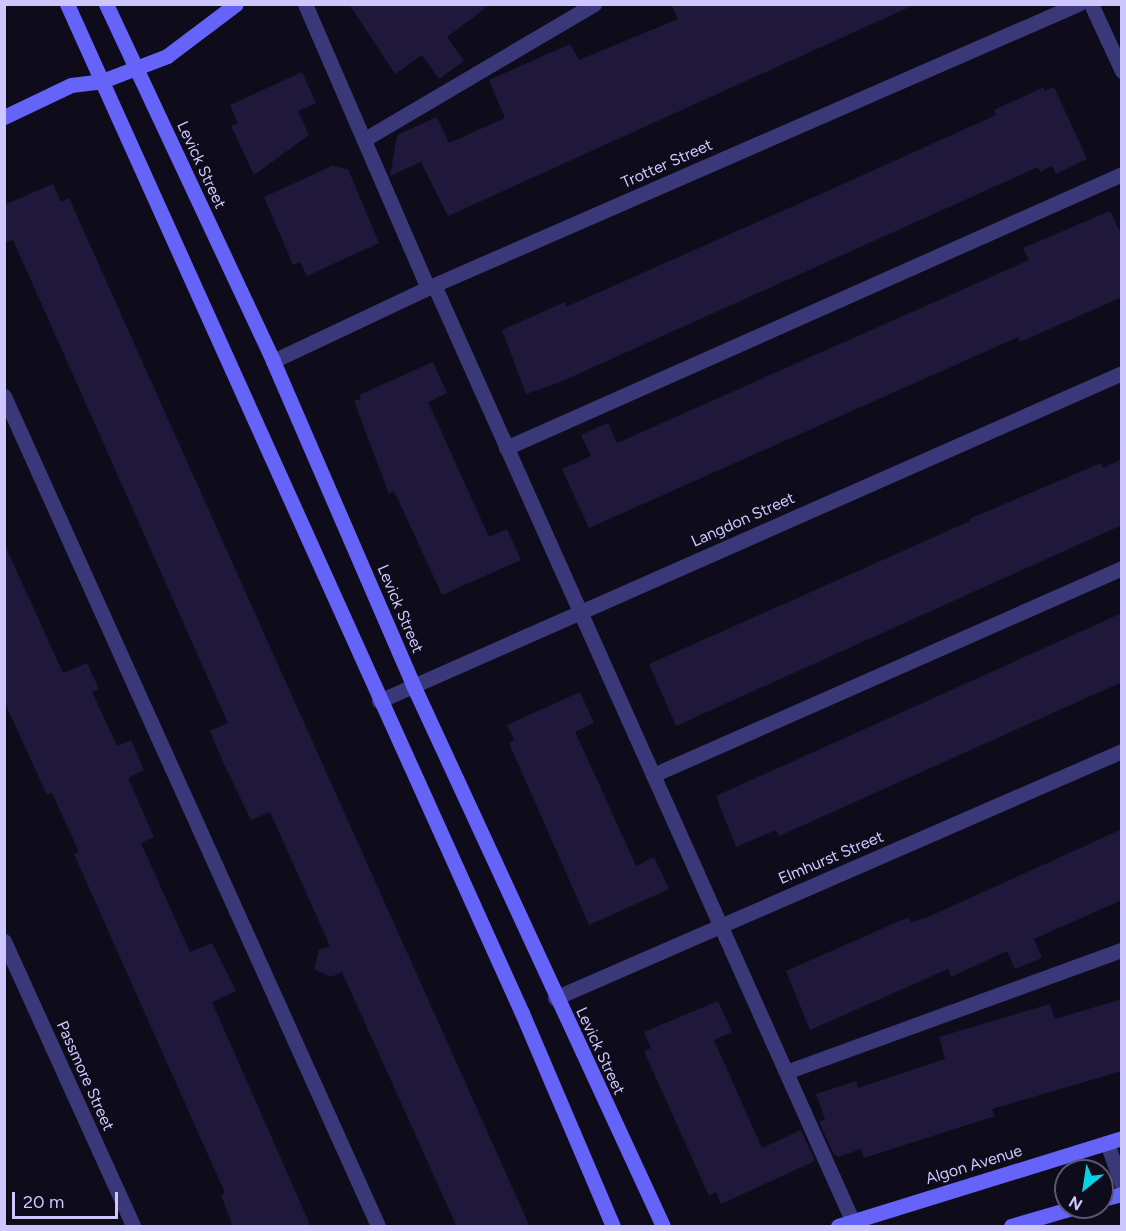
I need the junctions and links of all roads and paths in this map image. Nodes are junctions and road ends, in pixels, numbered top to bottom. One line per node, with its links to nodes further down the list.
1 (67, 4): 10 (main road)
2 (106, 4): 8 (main road, Levick Street)
3 (236, 4): 8 (main road)
4 (305, 4): 12 (street)
5 (594, 4): 12 (street)
6 (1078, 4): 14 (street, Trotter Street)
7 (1091, 4): 9 (street)
8 (135, 67): 10 (main road); 15 (main road, Levick Street)
9 (1122, 71)
10 (102, 81): 11 (main road); 22 (main road)
11 (4, 117)
12 (364, 139): 14 (street)
13 (1122, 174): 18 (street)
14 (431, 286): 15 (street, Trotter Street); 18 (street)
15 (273, 360): 21 (main road, Levick Street)
16 (1122, 373): 20 (street, Langdon Street)
17 (4, 396): 35 (street)
18 (506, 448): 20 (street)
19 (1122, 568): 24 (street)
20 (579, 612): 21 (street, Langdon Street); 24 (street)
21 (413, 686): 22 (street, Langdon Street); 28 (main road, Levick Street)
22 (379, 700): 36 (main road)
23 (1122, 752): 25 (street, Elmhurst Street)
24 (653, 775): 25 (street)
25 (721, 925): 28 (street, Elmhurst Street); 29 (street)
26 (4, 940): 34 (street, Passmore Street)
27 (1122, 950): 29 (street)
28 (555, 998): 37 (main road, Levick Street)
29 (786, 1072): 33 (street)
30 (1114, 1140): 31 (street); 33 (main road, Algon Avenue)
31 (1122, 1185)
32 (1054, 1214): 38 (main road)
33 (845, 1224)
34 (133, 1227)
35 (378, 1227)
36 (613, 1227)
37 (663, 1227)
38 (1011, 1227)

